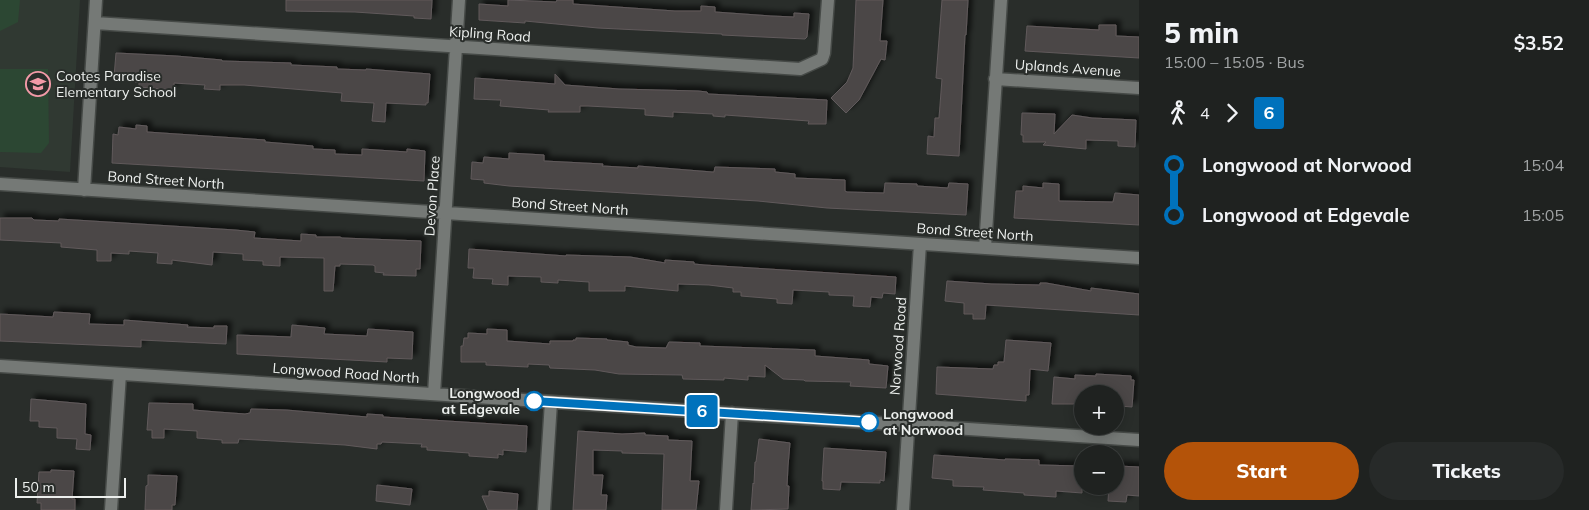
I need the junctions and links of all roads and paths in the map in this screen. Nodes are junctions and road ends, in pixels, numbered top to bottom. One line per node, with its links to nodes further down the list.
1 (96, 0): 5 (street)
2 (459, 0): 6 (street, Devon Place)
3 (828, 0): 6 (street, Kipling Road)
4 (1001, 0): 7 (street)
5 (95, 23): 6 (street, Kipling Road); 10 (street)
6 (456, 47): 11 (street, Devon Place)
7 (995, 78): 8 (street, Uplands Avenue); 13 (street)
8 (1139, 88)
9 (0, 184): 10 (street, Bond Street North)
10 (84, 190): 11 (street, Bond Street North)
11 (446, 213): 12 (street, Bond Street North); 17 (street, Devon Place)
12 (920, 244): 13 (street, Bond Street North); 20 (street, Norwood Road)
13 (985, 248): 14 (street, Bond Street North)
14 (1139, 258)
15 (0, 366): 16 (street, Longwood Road North)
16 (120, 374): 17 (street, Longwood Road North); 22 (street)
17 (434, 394): 18 (street, Longwood Road North)
18 (551, 402): 19 (street, Longwood Road North); 23 (street)
19 (732, 413): 20 (street, Longwood Road North); 24 (street)
20 (908, 425): 21 (street, Longwood Road North); 25 (street, Norwood Road)
21 (1139, 440)
22 (111, 510)
23 (544, 510)
24 (726, 510)
25 (903, 510)

